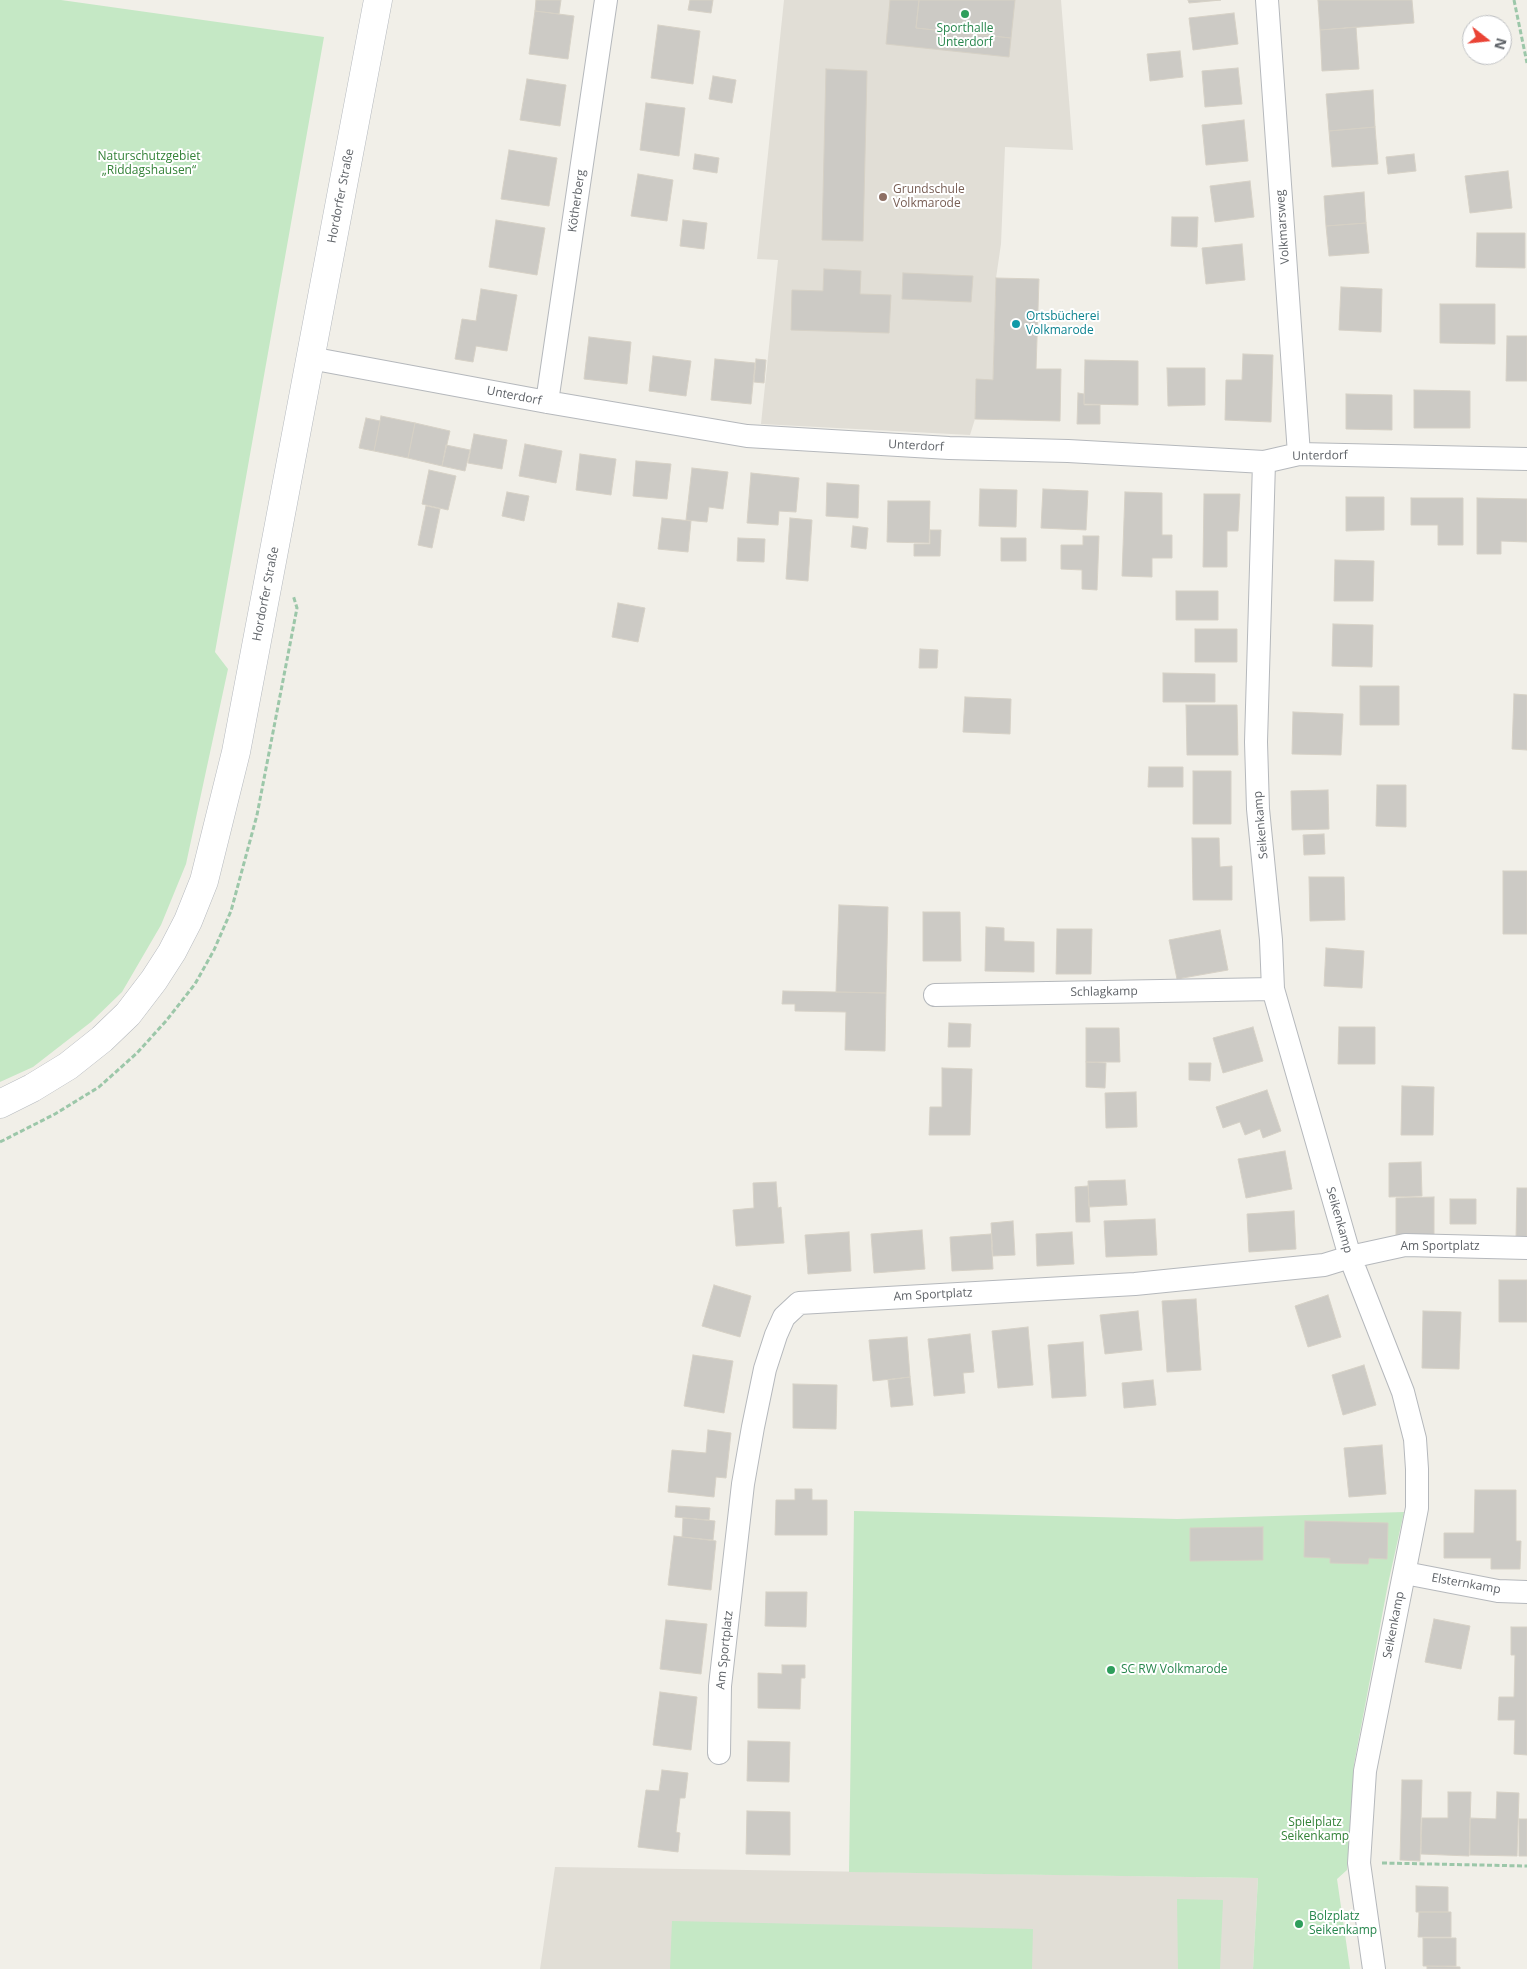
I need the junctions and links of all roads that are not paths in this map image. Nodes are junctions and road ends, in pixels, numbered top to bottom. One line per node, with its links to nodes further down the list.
1 (378, 0): 4 (main road, Hordorfer Straße)
2 (606, 0): 5 (street, Kötherberg)
3 (1267, 0): 6 (street, Volkmarsweg)
4 (310, 358): 5 (street, Unterdorf); 11 (main road, Hordorfer Straße)
5 (547, 402): 8 (street, Unterdorf)
6 (1298, 454): 7 (street, Unterdorf); 8 (street, Unterdorf)
7 (1527, 459)
8 (1264, 462): 9 (street, Seikenkamp)
9 (1273, 989): 10 (street, Schlagkamp); 13 (street, Seikenkamp)
10 (935, 995)
11 (0, 1104)
12 (1527, 1248): 13 (street, Am Sportplatz)
13 (1350, 1257): 14 (street, Seikenkamp); 16 (street, Am Sportplatz)
14 (1405, 1573): 15 (street, Elsternkamp); 17 (street, Seikenkamp)
15 (1527, 1592)
16 (719, 1753)
17 (1374, 1969)

